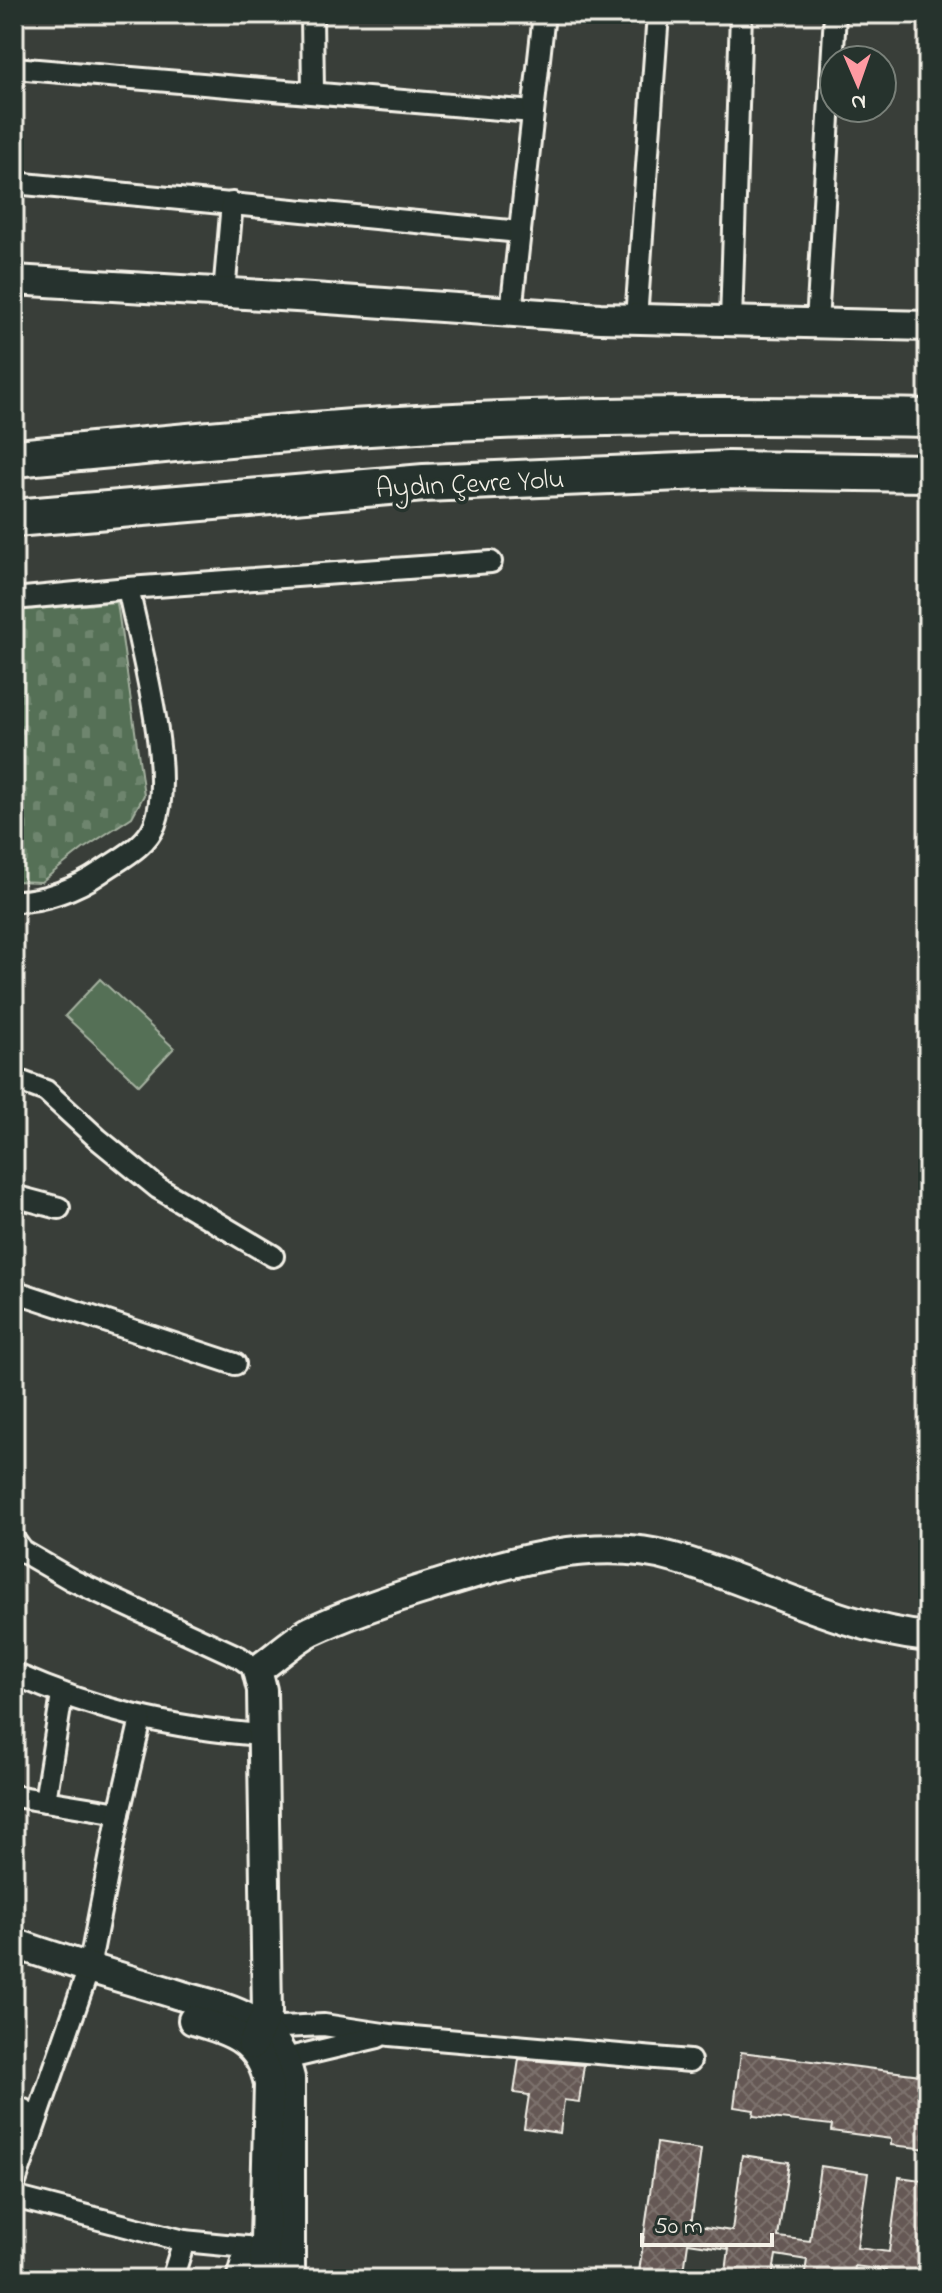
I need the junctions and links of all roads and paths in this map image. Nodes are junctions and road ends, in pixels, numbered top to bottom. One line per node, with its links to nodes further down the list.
1 (312, 14): 7 (street)
2 (544, 14): 8 (street)
3 (658, 14): 15 (street)
4 (741, 14): 16 (street)
5 (835, 14): 17 (street)
6 (14, 68): 7 (street)
7 (313, 93): 8 (street)
8 (533, 112): 11 (street)
9 (14, 183): 10 (street)
10 (232, 203): 11 (street); 13 (street)
11 (520, 232): 14 (street)
12 (14, 280): 13 (street)
13 (224, 293): 14 (street)
14 (511, 312): 15 (street)
15 (636, 319): 16 (street)
16 (731, 321): 17 (street)
17 (817, 324): 18 (street)
18 (928, 326)
19 (928, 418): 20 (highway)
20 (14, 458)
21 (928, 473): 22 (highway, Aydın Çevre Yolu)
22 (14, 518)
23 (491, 562): 24 (street)
24 (128, 588): 25 (street); 26 (street)
25 (14, 599)
26 (14, 901)
27 (14, 1079): 30 (street)
28 (14, 1196): 29 (street)
29 (59, 1208)
30 (273, 1256)
31 (14, 1291): 32 (street)
32 (235, 1364)
33 (14, 1540): 35 (street)
34 (928, 1637): 35 (street)
35 (257, 1670): 39 (street)
36 (14, 1674): 37 (street)
37 (62, 1695): 38 (street); 41 (street)
38 (141, 1719): 39 (street); 42 (street)
39 (261, 1735): 47 (street)
40 (14, 1796): 41 (street)
41 (45, 1801): 42 (street)
42 (119, 1813): 45 (street)
43 (14, 1943): 45 (street)
44 (14, 1964): 45 (street)
45 (86, 1977): 47 (street); 51 (street)
46 (390, 2035): 47 (street); 48 (street); 49 (street)
47 (256, 2037): 48 (street); 55 (street)
48 (285, 2059): 58 (street)
49 (690, 2061)
50 (14, 2105): 51 (street)
51 (37, 2117): 52 (street)
52 (14, 2185)
53 (14, 2197): 54 (street)
54 (184, 2241): 55 (street); 56 (street)
55 (258, 2260): 57 (street)
56 (172, 2279)
57 (237, 2279)
58 (290, 2279)

